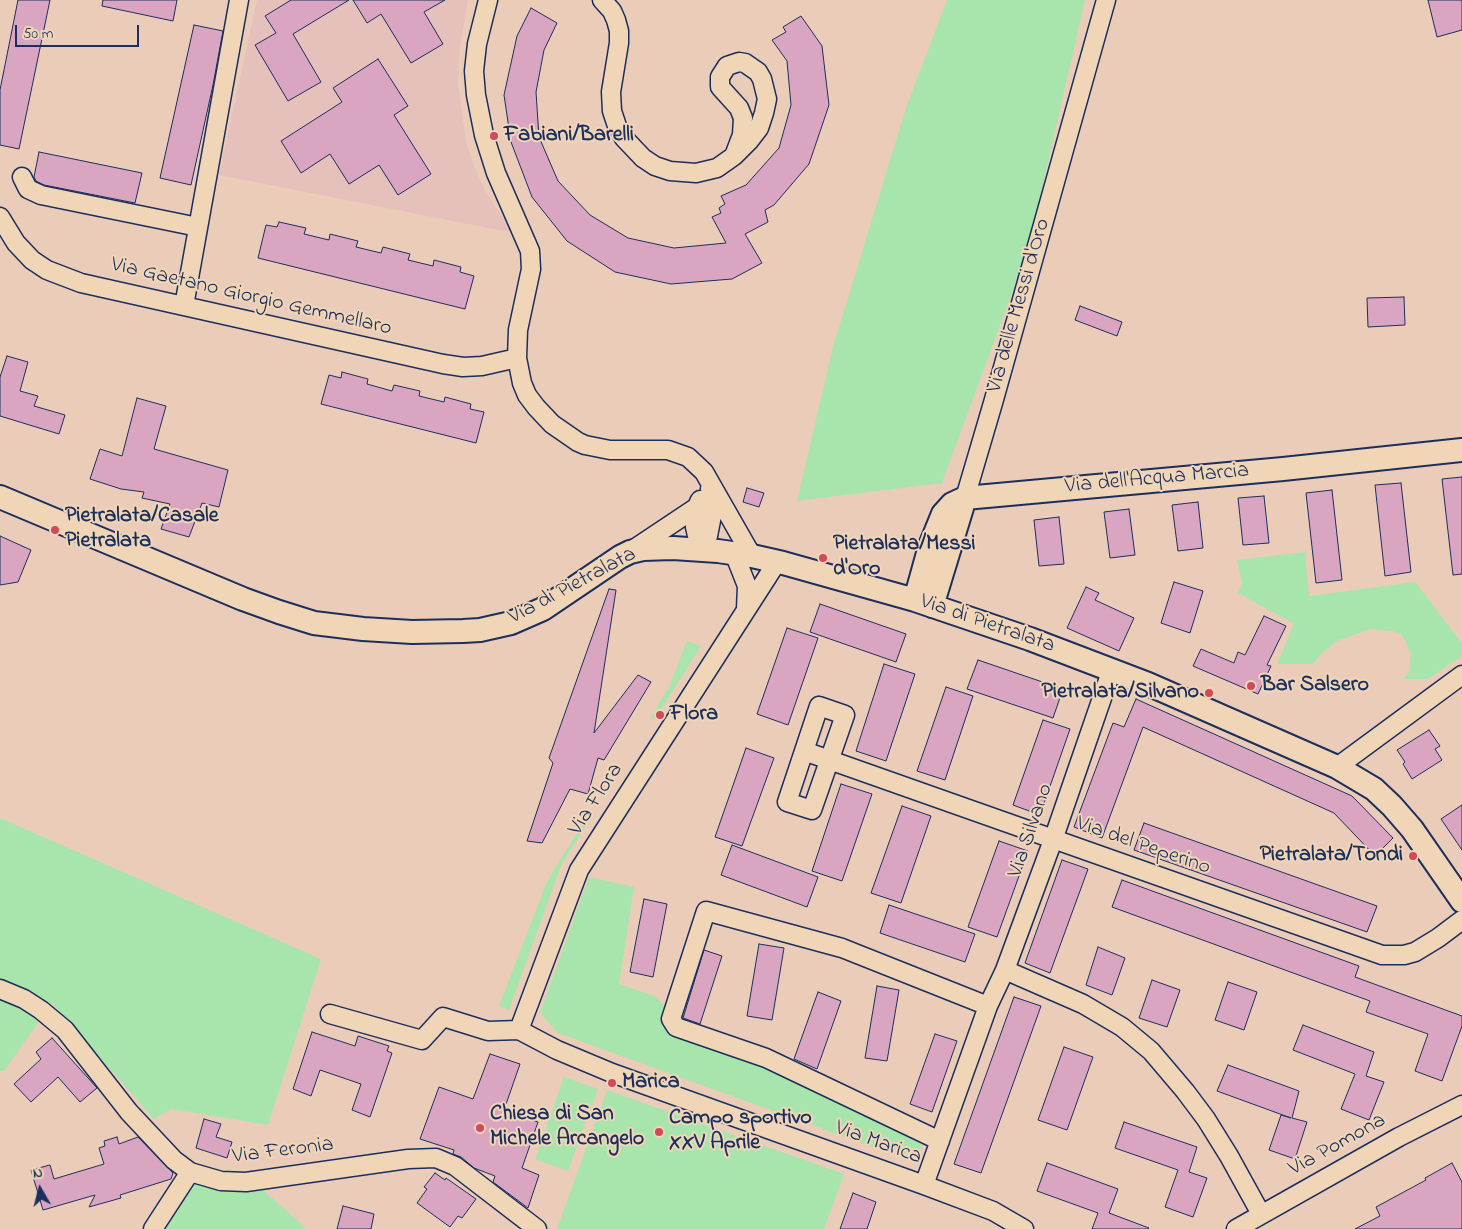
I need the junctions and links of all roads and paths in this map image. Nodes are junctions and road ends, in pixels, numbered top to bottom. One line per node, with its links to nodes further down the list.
1 (239, 0): 8 (street)
2 (488, 0): 10 (street, Via Flora)
3 (602, 0): 5 (street)
4 (1106, 0): 14 (street, Via delle Messi d'Oro)
5 (734, 156): 5 (street)
6 (22, 177): 8 (street)
7 (0, 221): 9 (street, Via Gaetano Giorgio Gemmellaro)
8 (198, 227): 9 (street)
9 (184, 306): 10 (street, Via Gaetano Giorgio Gemmellaro)
10 (517, 358): 12 (street, Via Flora)
11 (1462, 450): 14 (street, Via dell'Acqua Marcia)
12 (708, 481): 15 (street); 16 (street); 18 (street, Via Flora)
13 (0, 497): 17 (street, Via di Pietralata)
14 (964, 498): 20 (street)
15 (697, 507): 16 (street); 17 (street)
16 (700, 549): 17 (street, Via di Pietralata); 18 (street, Via di Pietralata)
17 (630, 552)
18 (743, 555): 19 (street, Via di Pietralata); 21 (street, Via Flora)
19 (777, 562): 20 (street, Via di Pietralata); 21 (street, Via Flora)
20 (923, 603): 22 (street, Via di Pietralata)
21 (745, 612): 34 (street, Via Flora)
22 (1112, 669): 26 (street, Via di Pietralata); 27 (street, Via Silvano)
23 (1462, 674): 26 (street)
24 (804, 751): 25 (street, Via del Peperino); 25 (street); 25 (street)
25 (829, 760): 27 (street, Via del Peperino)
26 (1337, 767): 28 (street, Via di Pietralata)
27 (1053, 840): 29 (street, Via del Peperino); 30 (street, Via Silvano)
28 (1462, 901)
29 (1462, 920)
30 (1005, 970): 32 (street, Via Silvano); 39 (street)
31 (0, 989): 37 (street, Via Feronia)
32 (988, 1006): 36 (street, Via Silvano); 36 (street)
33 (330, 1014): 34 (street)
34 (519, 1030): 38 (street, Via Marica)
35 (1462, 1105): 39 (street, Via Pomona)
36 (940, 1141): 38 (street, Via Silvano)
37 (190, 1172): 40 (street); 41 (street, Via Feronia)
38 (924, 1185): 42 (street, Via Marica)
39 (1261, 1214): 43 (street, Via Pomona)
40 (153, 1229)
41 (538, 1229)
42 (1024, 1229)
43 (1236, 1229)

